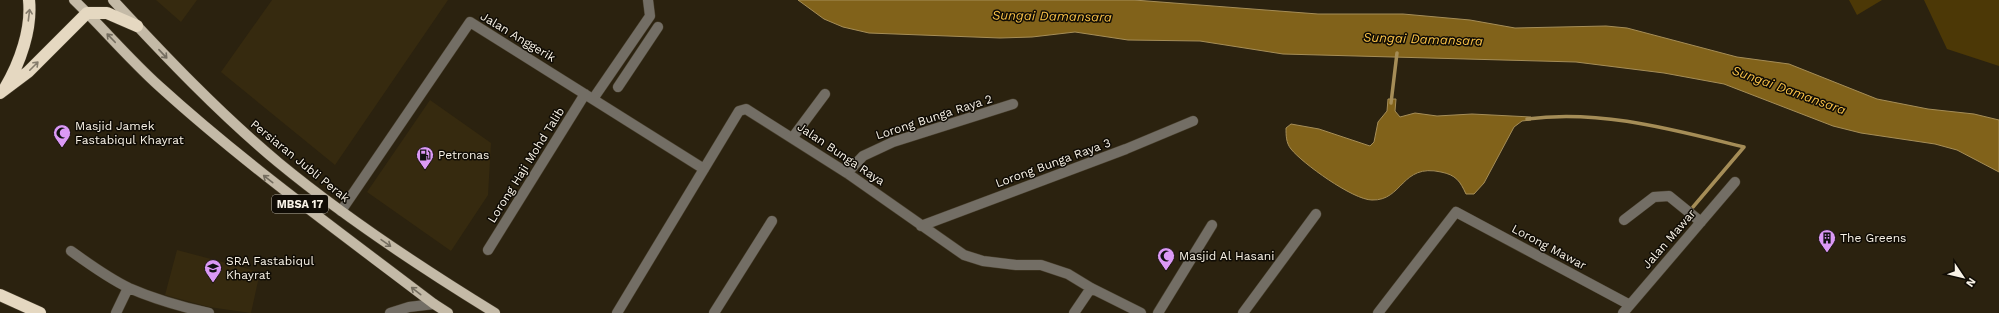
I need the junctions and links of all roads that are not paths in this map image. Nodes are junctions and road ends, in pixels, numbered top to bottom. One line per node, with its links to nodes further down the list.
1 (30, 0): 11 (highway, one-way to 1)
2 (74, 0): 5 (main road, MBSA 17)
3 (113, 0): 6 (main road, Persiaran Jubli Perak / MBSA 17)
4 (648, 0): 8 (street, Lorong Haji Mohd Talib)
5 (87, 13): 6 (highway); 11 (highway, one-way to 5); 32 (main road, MBSA 17, one-way to 5)
6 (137, 26): 20 (main road, Persiaran Jubli Perak / MBSA 17, one-way to 20)
7 (658, 27): 9 (street)
8 (618, 63): 9 (street); 13 (street, Lorong Haji Mohd Talib)
9 (629, 70): 10 (street)
10 (618, 87)
11 (2, 92)
12 (825, 94): 16 (street)
13 (589, 96): 17 (street, Jalan Anggerik); 20 (street, Jalan Anggerik); 27 (street, Lorong Haji Mohd Talib)
14 (1013, 104): 18 (street, Lorong Bunga Raya 2)
15 (1193, 121): 26 (street, Lorong Bunga Raya 3)
16 (793, 137): 17 (street, Jalan Bunga Raya); 18 (street, Jalan Bunga Raya)
17 (704, 169): 40 (street, Jalan Bunga Raya)
18 (847, 173): 26 (street, Jalan Bunga Raya)
19 (1735, 182): 24 (street, Jalan Mawar)
20 (341, 211): 39 (main road, Persiaran Jubli Perak / MBSA 17, one-way to 39)
21 (1316, 214): 45 (street)
22 (1624, 220): 24 (street)
23 (772, 221): 41 (street)
24 (1701, 222): 33 (street, Jalan Mawar)
25 (1212, 224): 44 (street)
26 (921, 226): 30 (street, Jalan Bunga Raya)
27 (488, 250)
28 (71, 251): 29 (street)
29 (128, 288): 35 (street); 36 (street)
30 (1091, 288): 42 (street); 43 (street, Jalan Bunga Raya)
31 (0, 295): 34 (highway)
32 (434, 304): 37 (street); 38 (main road, MBSA 17)
33 (1626, 309): 46 (street, Lorong Mawar)
34 (40, 313)
35 (116, 313)
36 (209, 313)
37 (390, 313)
38 (448, 313)
39 (494, 313)
40 (617, 313)
41 (714, 313)
42 (1074, 313)
43 (1141, 313)
44 (1158, 313)
45 (1243, 313)
46 (1378, 313)

